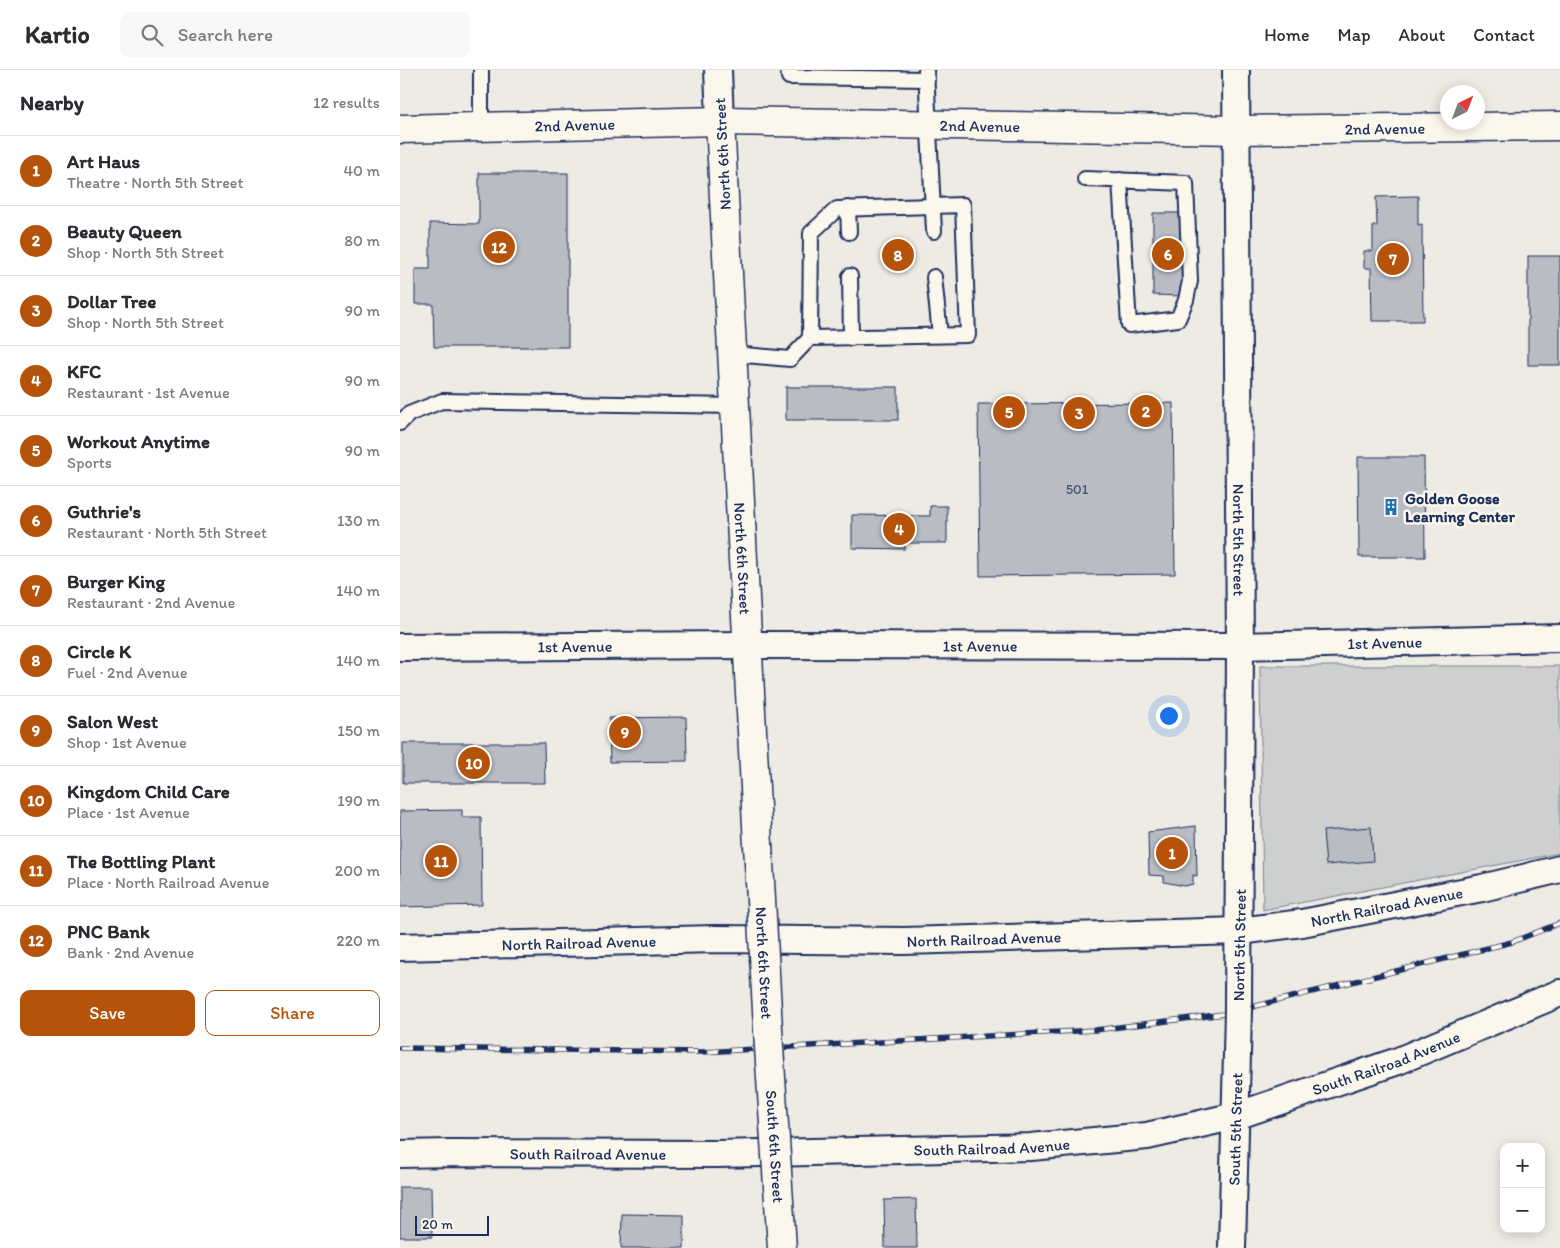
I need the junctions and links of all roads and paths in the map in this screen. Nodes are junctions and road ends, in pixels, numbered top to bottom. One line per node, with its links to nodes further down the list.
1 (481, 70): 9 (lane)
2 (718, 70): 6 (street, North 6th Street)
3 (788, 70): 5 (lane)
4 (1236, 70): 11 (street, North 5th Street)
5 (926, 74): 7 (lane)
6 (720, 121): 7 (main road, 2nd Avenue); 9 (main road, 2nd Avenue); 23 (main road, North 6th Street)
7 (928, 125): 11 (main road, 2nd Avenue); 14 (lane)
8 (1560, 126): 11 (main road, 2nd Avenue)
9 (481, 127): 10 (main road, 2nd Avenue)
10 (400, 129)
11 (1237, 130): 28 (street, North 5th Street)
12 (1085, 179): 13 (lane)
13 (1120, 180): 13 (lane)
14 (933, 206): 15 (lane); 17 (lane); 20 (lane)
15 (848, 208): 16 (lane); 21 (lane)
16 (849, 232)
17 (934, 232)
18 (850, 276): 22 (lane)
19 (934, 277): 20 (lane)
20 (940, 335): 22 (lane)
21 (810, 338): 22 (lane); 23 (lane)
22 (851, 338)
23 (733, 354): 24 (main road, North 6th Street)
24 (735, 406): 25 (lane); 27 (main road, North 6th Street)
25 (400, 423)
26 (1560, 638): 28 (street, 1st Avenue)
27 (749, 645): 28 (street, 1st Avenue); 29 (street, 1st Avenue); 35 (main road, North 6th Street, bridge)
28 (1240, 646): 31 (street, North 5th Street)
29 (400, 647)
30 (1560, 869): 31 (street, North Railroad Avenue)
31 (1240, 940): 32 (street, North Railroad Avenue); 34 (street, North 5th Street)
32 (400, 946)
33 (1560, 994): 36 (street, South Railroad Avenue)
34 (1238, 1009): 36 (street, South 5th Street, bridge)
35 (769, 1047): 38 (main road, South 6th Street, bridge)
36 (1236, 1116): 37 (street, South Railroad Avenue); 39 (street, South 5th Street)
37 (400, 1154)
38 (782, 1248)
39 (1232, 1248)

